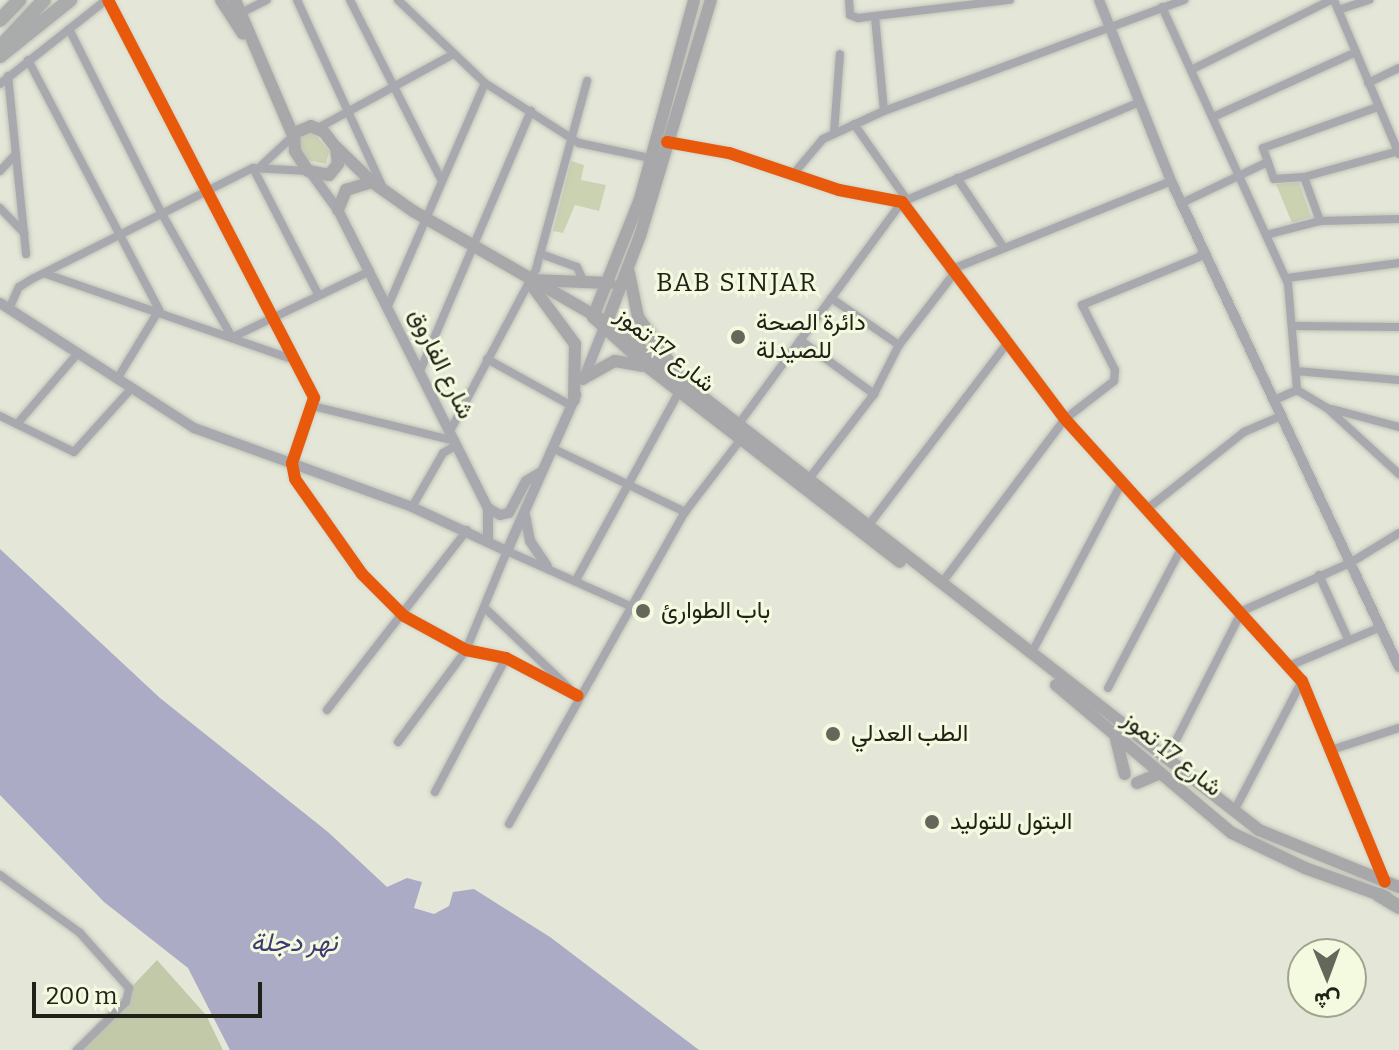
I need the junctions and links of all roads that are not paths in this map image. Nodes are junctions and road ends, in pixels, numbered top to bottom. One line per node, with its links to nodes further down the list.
1 (44, 0): 27 (main road)
2 (70, 0): 31 (main road)
3 (107, 0): 26 (street); 70 (street)
4 (221, 0): 32 (main road, شارع الفاروق)
5 (235, 0): 22 (main road, شارع الفاروق)
6 (267, 0): 22 (street)
7 (297, 0): 47 (street)
8 (350, 0): 41 (street)
9 (398, 0): 29 (street)
10 (694, 0): 58 (main road)
11 (711, 0): 54 (main road)
12 (849, 0): 23 (street)
13 (1010, 0): 19 (street)
14 (1099, 0): 25 (street)
15 (1184, 0): 20 (street)
16 (1333, 0): 21 (street); 35 (street)
17 (1369, 0): 21 (street)
18 (16, 2): 24 (main road)
19 (937, 4): 23 (street)
20 (1162, 7): 25 (street); 35 (street)
21 (1338, 10): 28 (street)
22 (241, 13): 32 (main road, شارع الفاروق)
23 (875, 17): 46 (street)
24 (0, 20)
25 (1109, 26): 43 (street); 46 (street)
26 (69, 29): 33 (street); 76 (street)
27 (0, 47)
28 (1356, 52): 39 (street); 48 (street)
29 (454, 54): 38 (street); 41 (street)
30 (840, 54): 51 (street)
31 (0, 56)
32 (260, 57): 42 (main road, شارع الفاروق)
33 (28, 60): 36 (street); 82 (street)
34 (1399, 68): 39 (street)
35 (1191, 70): 48 (street)
36 (8, 76): 40 (street); 57 (street)
37 (587, 81): 53 (street)
38 (485, 83): 45 (street); 67 (street)
39 (1368, 83): 44 (street)
40 (0, 84)
41 (393, 87): 47 (street); 67 (street)
42 (281, 100): 50 (main road, شارع الفاروق); 52 (main road, شارع الفاروق)
43 (1137, 103): 66 (street); 68 (street)
44 (1378, 107): 56 (street); 59 (street)
45 (531, 111): 53 (street); 83 (street)
46 (884, 111): 49 (street)
47 (348, 112): 50 (street); 71 (street)
48 (1213, 117): 64 (street)
49 (854, 124): 51 (street); 72 (street)
50 (317, 128): 52 (main road); 55 (main road, شارع الفاروق)
51 (834, 133): 63 (street)
52 (293, 136): 60 (street); 62 (main road, شارع الفاروق)
53 (572, 136): 58 (street); 87 (street)
54 (667, 142): 63 (street); 88 (main road)
55 (335, 146): 62 (main road); 69 (main road, شارع الفاروق)
56 (1399, 153): 65 (street)
57 (16, 154): 61 (street); 80 (street)
58 (650, 158): 96 (main road)
59 (1268, 162): 64 (street); 65 (street)
60 (256, 167): 62 (street); 70 (street); 97 (street)
61 (0, 171)
62 (310, 172): 75 (street, شارع الفاروق)
63 (795, 172): 72 (street)
64 (1236, 175): 73 (street); 81 (street)
65 (1304, 177): 79 (street)
66 (957, 178): 72 (street); 84 (street)
67 (442, 181): 78 (street)
68 (1171, 181): 73 (street); 84 (street)
69 (372, 182): 71 (main road, شارع الفاروق); 75 (main road)
70 (207, 190): 76 (street); 103 (street)
71 (385, 192): 78 (main road, شارع الفاروق)
72 (905, 201): 91 (street); 98 (street)
73 (1184, 202): 85 (street)
74 (0, 208): 80 (street)
75 (338, 210): 90 (street, شارع الفاروق)
76 (162, 214): 82 (street); 107 (street)
77 (1399, 219): 79 (street)
78 (427, 220): 83 (main road, شارع الفاروق); 100 (street)
79 (1320, 221): 81 (street)
80 (24, 233): 86 (street)
81 (1266, 235): 93 (street)
82 (120, 236): 92 (street); 101 (street)
83 (473, 247): 94 (main road, شارع 17 تموز); 115 (street)
84 (1004, 248): 91 (street)
85 (1203, 252): 124 (street); 130 (street)
86 (26, 254)
87 (541, 254): 94 (street); 95 (street)
88 (629, 260): 104 (main road); 120 (main road)
89 (1399, 263): 93 (street)
90 (370, 271): 97 (street); 100 (street, شارع الفاروق)
91 (951, 272): 109 (street); 110 (street)
92 (46, 274): 99 (street); 101 (street)
93 (1287, 278): 105 (street)
94 (528, 280): 95 (main road); 102 (main road, شارع 17 تموز); 112 (street); 125 (main road)
95 (584, 282): 96 (main road)
96 (610, 283): 102 (main road)
97 (318, 294): 103 (street)
98 (831, 298): 108 (street); 109 (street)
99 (4, 306): 111 (street)
100 (388, 306): 115 (street, شارع الفاروق)
101 (159, 310): 107 (street); 118 (street)
102 (593, 317): 104 (main road, شارع 17 تموز)
103 (274, 318): 107 (street); 113 (street)
104 (605, 326): 114 (main road, شارع 17 تموز); 117 (street); 120 (main road, شارع 17 تموز)
105 (1293, 326): 106 (street); 116 (street)
106 (1399, 327)
107 (232, 337): 113 (street)
108 (800, 340): 123 (street); 132 (street)
109 (899, 345): 123 (street)
110 (1006, 345): 130 (street); 148 (street)
111 (78, 353): 118 (street); 131 (street)
112 (487, 359): 125 (street); 134 (street)
113 (296, 360): 126 (street)
114 (649, 368): 117 (main road); 120 (main road, شارع 17 تموز)
115 (420, 371): 134 (street, شارع الفاروق)
116 (1296, 371): 119 (street); 122 (street)
117 (584, 378): 125 (street)
118 (117, 379): 121 (street)
119 (1399, 380)
120 (681, 387): 132 (main road, شارع 17 تموز); 135 (main road, شارع 17 تموز); 142 (street)
121 (131, 389): 131 (street); 137 (street)
122 (1297, 390): 124 (street); 127 (street)
123 (874, 394): 140 (street)
124 (1275, 400): 129 (street)
125 (573, 403): 136 (street)
126 (313, 406): 134 (street); 137 (street)
127 (1327, 408): 133 (street); 139 (street)
128 (0, 416): 131 (street)
129 (1281, 416): 145 (street); 154 (street)
130 (1065, 419): 141 (street); 158 (street)
131 (17, 424)
132 (738, 425): 140 (main road, شارع 17 تموز)
133 (1399, 427)
134 (454, 439): 143 (street); 144 (street, شارع الفاروق)
135 (741, 439): 147 (street); 176 (main road, شارع 17 تموز)
136 (552, 448): 138 (street); 142 (street)
137 (292, 463): 143 (street); 162 (street)
138 (542, 472): 144 (street); 146 (street)
139 (1399, 474)
140 (808, 480): 148 (main road, شارع 17 تموز)
141 (1122, 482): 145 (street); 167 (street)
142 (629, 485): 147 (street); 157 (street)
143 (412, 507): 149 (street)
144 (488, 508): 151 (street)
145 (1147, 509): 152 (street)
146 (525, 510): 153 (street); 155 (street)
147 (685, 512): 159 (street)
148 (868, 526): 158 (main road, شارع 17 تموز)
149 (467, 530): 151 (street); 162 (street)
150 (1399, 533): 154 (street)
151 (488, 540): 153 (street)
152 (1181, 549): 161 (street); 172 (street)
153 (507, 551): 155 (street); 160 (street)
154 (1350, 563): 156 (street); 163 (street)
155 (547, 566): 157 (street)
156 (1319, 575): 161 (street); 164 (street)
157 (576, 580): 159 (street)
158 (941, 584): 167 (main road, شارع 17 تموز)
159 (630, 606): 173 (street)
160 (487, 610): 166 (street); 173 (street)
161 (1242, 611): 169 (street); 179 (street)
162 (404, 616): 166 (street); 174 (street)
163 (1381, 627): 164 (street); 165 (street)
164 (1348, 639): 169 (street)
165 (1395, 647): 170 (street)
166 (466, 650): 168 (street); 177 (street)
167 (1031, 655): 179 (main road, شارع 17 تموز)
168 (506, 658): 173 (street); 182 (street)
169 (1289, 666): 171 (street)
170 (1399, 667)
171 (1302, 681): 178 (street); 183 (street)
172 (1108, 688)
173 (578, 696): 184 (street)
174 (327, 710)
175 (1399, 728): 178 (street)
176 (1115, 736): 179 (main road, شارع 17 تموز); 180 (main road)
177 (398, 742)
178 (1331, 750): 189 (street)
179 (1163, 767): 181 (main road); 183 (main road, شارع 17 تموز); 186 (main road, شارع 17 تموز)
180 (1125, 774)
181 (1137, 783)
182 (435, 792)
183 (1234, 811): 185 (main road, شارع 17 تموز)
184 (509, 824)
185 (1310, 855): 186 (main road); 189 (main road, شارع 17 تموز)
186 (1305, 868): 189 (main road, شارع 17 تموز)
187 (0, 875): 191 (street)
188 (1399, 887): 189 (main road, شارع 17 تموز)
189 (1382, 888): 190 (highway)
190 (1399, 904)
191 (77, 1050)

